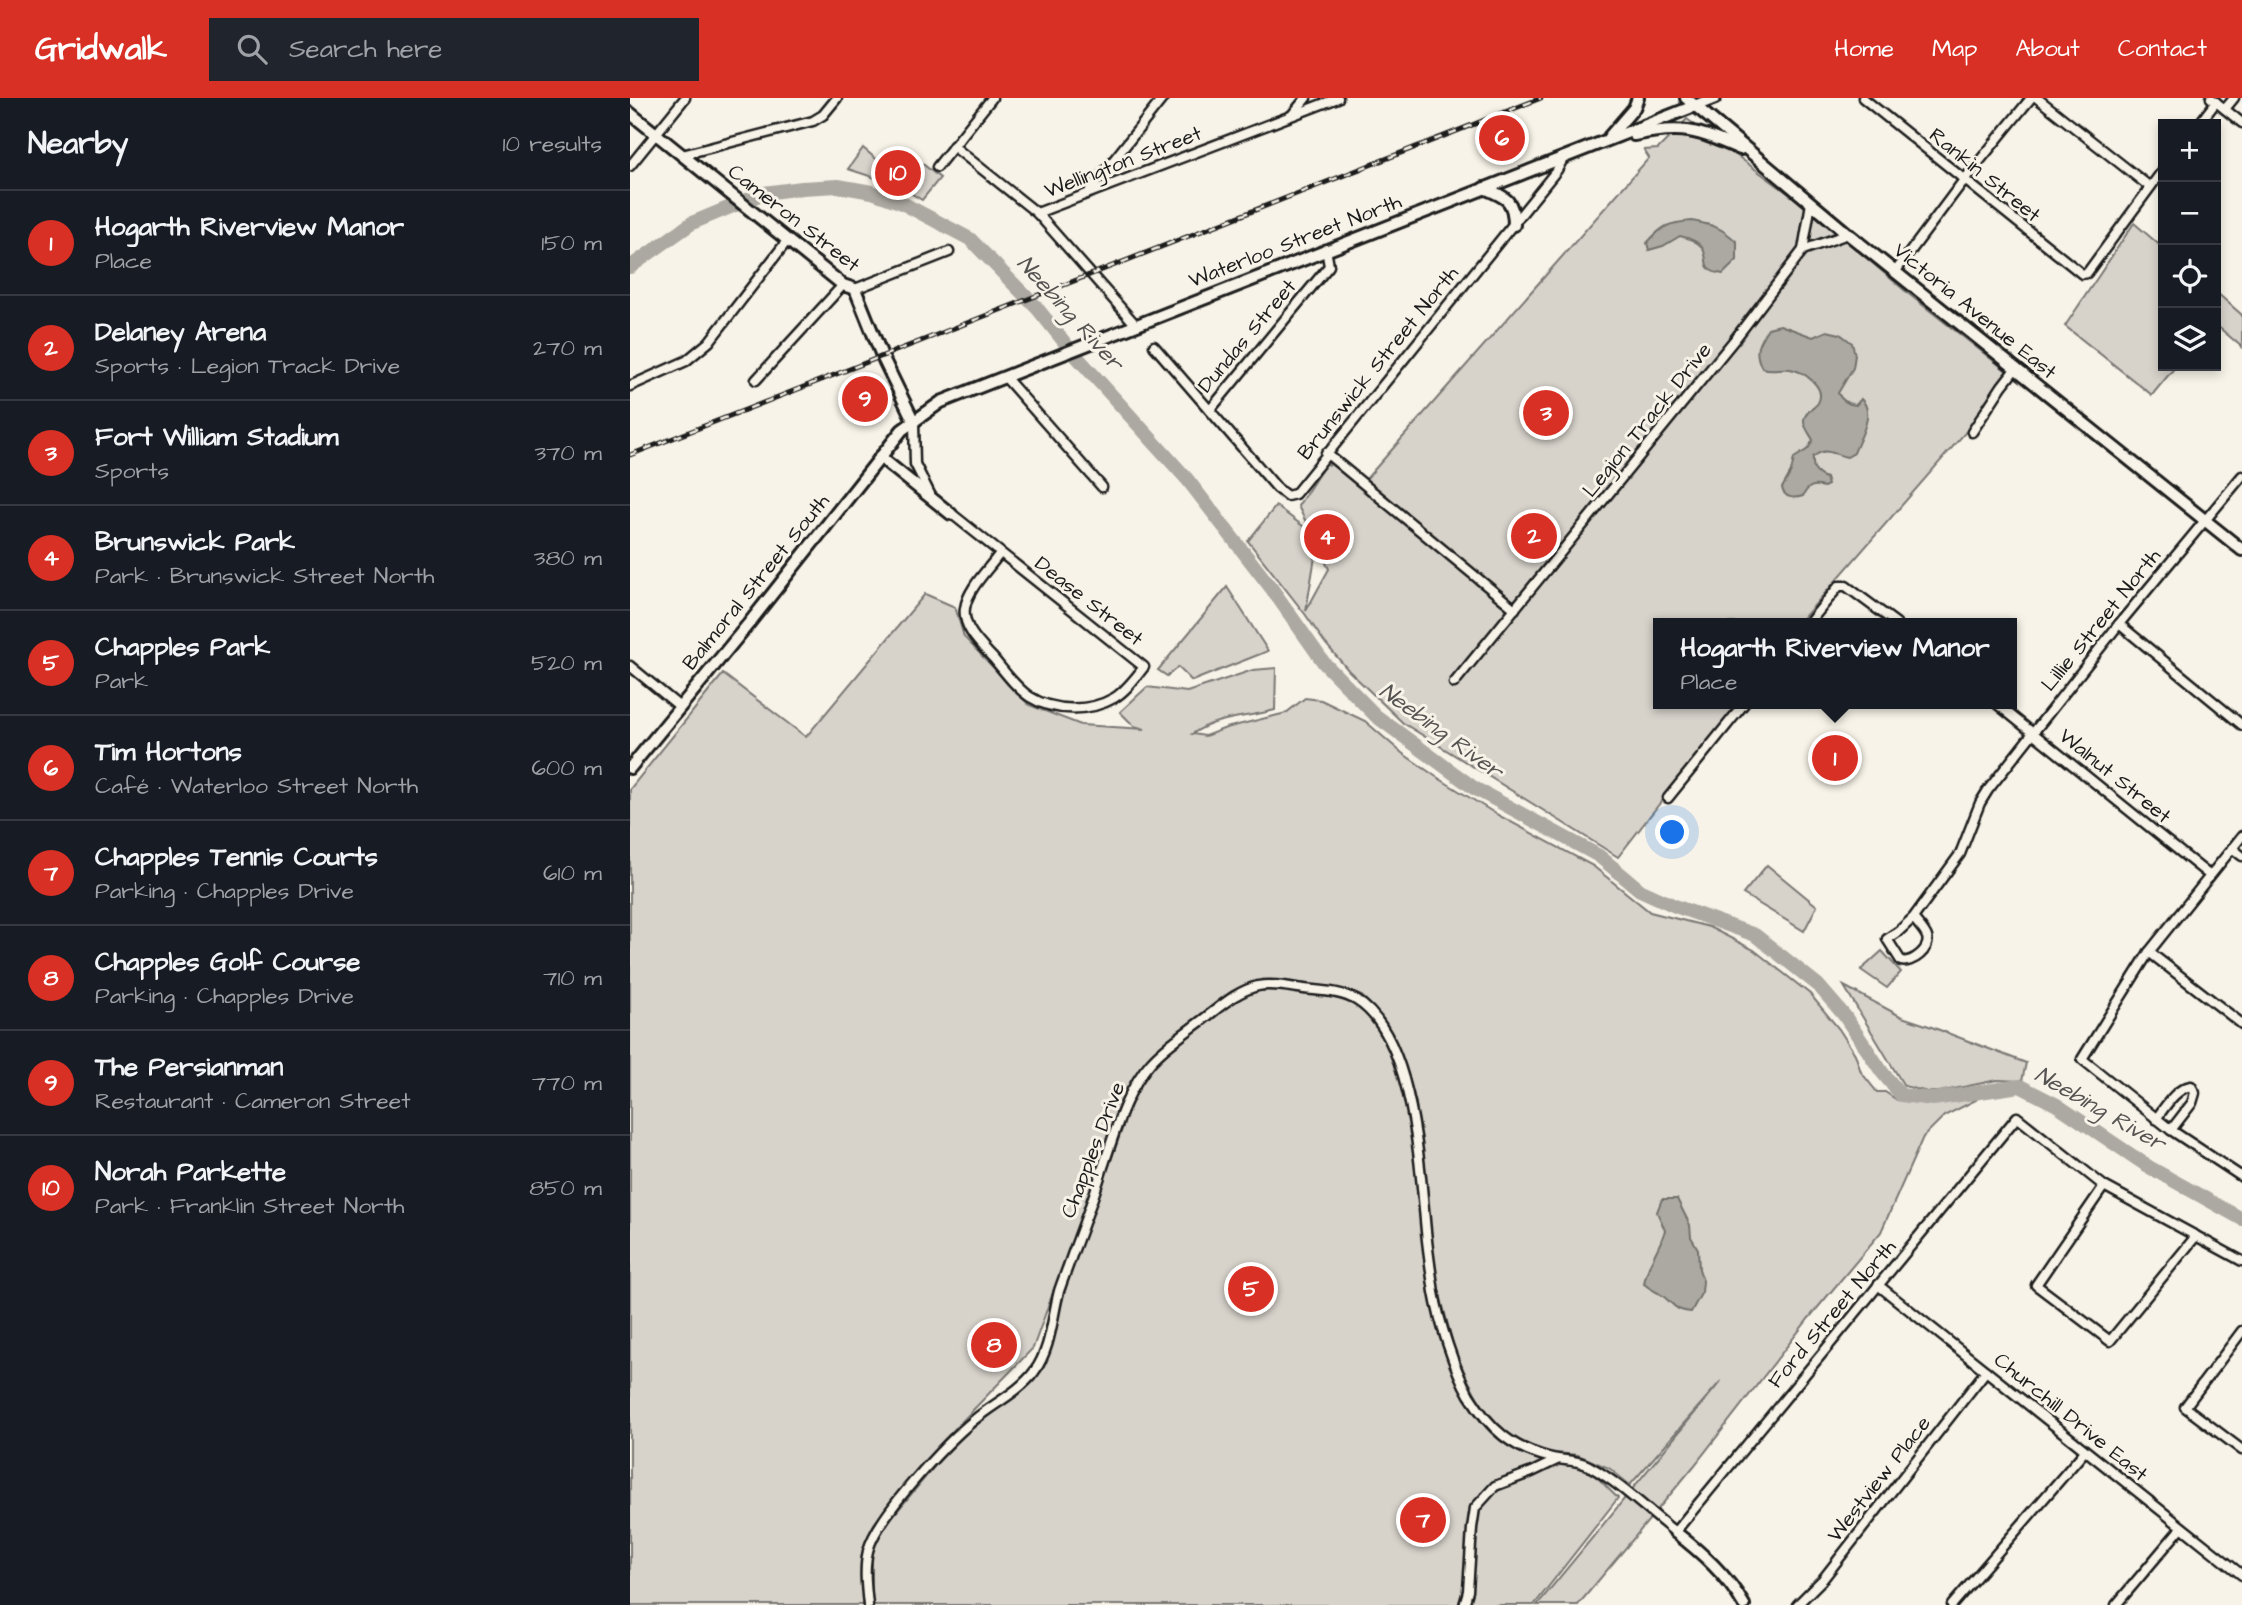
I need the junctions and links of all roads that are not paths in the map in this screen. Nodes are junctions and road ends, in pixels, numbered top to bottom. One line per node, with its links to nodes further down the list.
1 (685, 98): 20 (street)
2 (837, 98): 24 (street)
3 (992, 98): 22 (street)
4 (1163, 98): 32 (street)
5 (1306, 98): 17 (street)
6 (1338, 98): 17 (street, Wellington Street)
7 (1638, 98): 21 (main road)
8 (1715, 98): 14 (main road, Waterloo Street North)
9 (1863, 98): 29 (street, Rankin Street)
10 (2031, 98): 29 (street)
11 (2037, 98): 30 (street)
12 (2234, 98): 15 (street)
13 (2213, 100): 15 (street); 18 (street)
14 (1690, 102): 21 (main road, Waterloo Street North); 23 (main road, Victoria Avenue East)
15 (2225, 109): 19 (street)
16 (630, 113): 20 (main road, Cameron Street)
17 (1290, 118): 32 (street, Wellington Street)
18 (2202, 119)
19 (2242, 123)
20 (656, 134): 24 (main road, Cameron Street); 26 (street)
21 (1604, 142): 23 (main road); 25 (main road, Waterloo Street North)
22 (953, 146): 27 (street); 34 (street)
23 (1750, 153): 33 (main road, Victoria Avenue East)
24 (682, 155): 37 (main road, Cameron Street)
25 (1564, 157): 31 (main road, Waterloo Street North); 35 (street, Brunswick Street North)
26 (630, 166)
27 (936, 167)
28 (2158, 177): 30 (street)
29 (1964, 180): 30 (street, Rankin Street); 41 (street)
30 (2150, 187)
31 (1484, 188): 35 (main road); 38 (main road, Waterloo Street North)
32 (1088, 193): 34 (street, Wellington Street)
33 (1811, 203): 36 (main road, Victoria Avenue East); 39 (street, Legion Track Drive)
34 (1037, 213): 44 (street)
35 (1514, 225): 53 (street, Brunswick Street North)
36 (1848, 234): 39 (street); 41 (main road, Victoria Avenue East)
37 (787, 241): 42 (main road, Cameron Street); 49 (street)
38 (1326, 249): 44 (main road, Waterloo Street North); 50 (street, Dundas Street)
39 (1803, 250): 61 (street, Legion Track Drive)
40 (948, 252): 43 (street)
41 (1895, 272): 46 (main road, Victoria Avenue East)
42 (842, 285): 43 (main road, Cameron Street); 48 (street)
43 (855, 289): 51 (main road, Cameron Street)
44 (1135, 324): 47 (main road, Waterloo Street North)
45 (1154, 346): 50 (street)
46 (2016, 368): 52 (street); 58 (main road, Victoria Avenue East)
47 (1005, 377): 51 (main road, Waterloo Street North); 56 (street)
48 (756, 380)
49 (630, 386)
50 (1210, 410): 53 (street, Brunswick Street North)
51 (914, 422): 54 (main road, Balmoral Street South); 57 (street, Dease Street)
52 (1972, 432)
53 (1326, 453): 61 (street)
54 (880, 457): 57 (main road); 67 (main road, Balmoral Street South)
55 (2242, 475): 58 (street, Lillie Street North)
56 (1102, 487)
57 (951, 514): 60 (street, Dease Street)
58 (2204, 520): 59 (main road, Victoria Avenue East); 64 (street, Lillie Street North)
59 (2242, 551)
60 (1000, 553): 60 (street, Dease Street)
61 (1515, 609): 66 (street, Legion Track Drive)
62 (1813, 618): 63 (street)
63 (1890, 618)
64 (2119, 624): 70 (street); 71 (street, Lillie Street North)
65 (630, 666): 67 (street)
66 (1454, 683)
67 (680, 707): 72 (main road, Balmoral Street South)
68 (1740, 709): 73 (street)
69 (2003, 709): 71 (street, Walnut Street)
70 (2242, 725)
71 (2034, 733): 77 (street, Walnut Street); 78 (street, Lillie Street North)
72 (630, 768)
73 (1668, 798)
74 (2242, 835): 75 (street)
75 (2232, 848): 76 (street); 77 (street)
76 (2242, 856)
77 (2209, 875): 79 (street)
78 (1913, 918): 78 (street, Lillie Street North)
79 (2149, 952): 80 (street); 81 (street)
80 (2242, 1024)
81 (2156, 1119): 82 (street); 82 (street)
82 (2171, 1130): 83 (street)
83 (2242, 1176)
84 (2104, 1186): 85 (street); 85 (street); 87 (street, Ford Street North)
85 (2196, 1236): 86 (street)
86 (2242, 1261)
87 (1878, 1285): 89 (street, Churchill Drive East); 94 (street, Ford Street North)
88 (2242, 1331): 90 (street)
89 (1986, 1371): 91 (street, Churchill Drive East); 99 (street, Westview Place)
90 (2242, 1450)
91 (2085, 1451): 93 (street, Churchill Drive East); 100 (street)
92 (1557, 1460): 94 (street, Chapples Drive); 96 (street, Chapples Drive); 97 (street)
93 (2182, 1528): 95 (street, Churchill Drive East); 101 (street)
94 (1675, 1532): 98 (main road)
95 (2242, 1575)
96 (868, 1605)
97 (1464, 1605)
98 (1744, 1605)
99 (1797, 1605)
100 (1952, 1605)
101 (2116, 1605)

